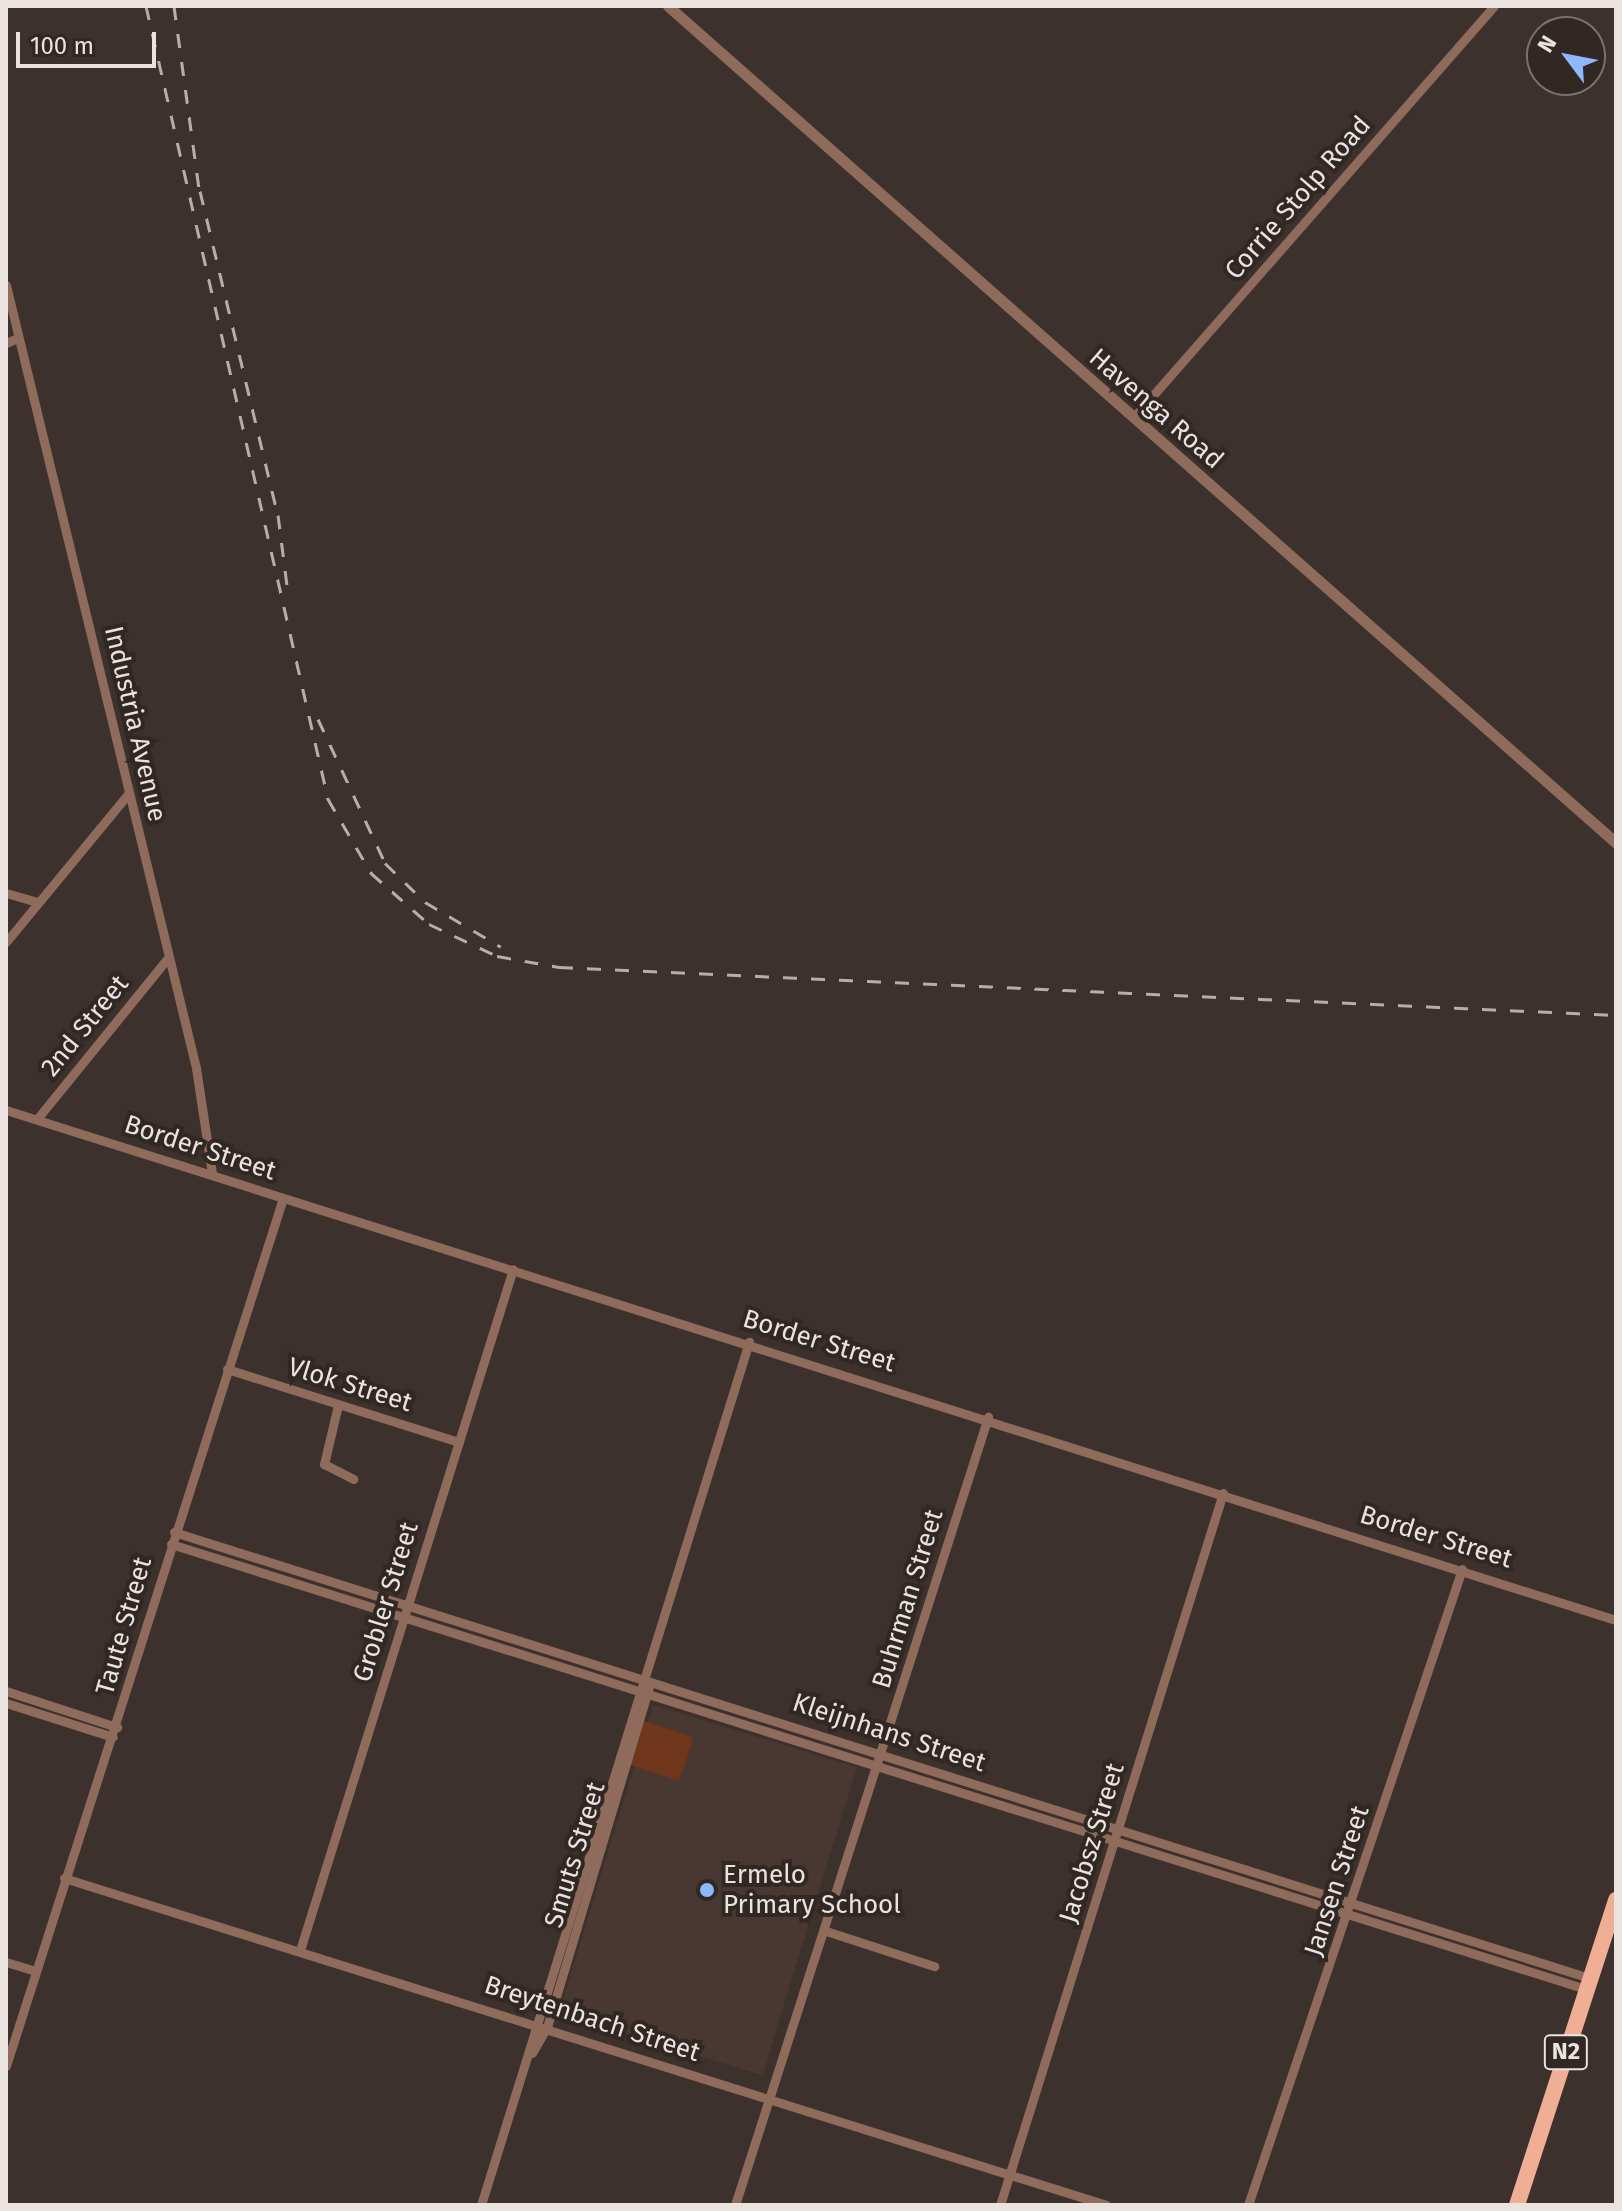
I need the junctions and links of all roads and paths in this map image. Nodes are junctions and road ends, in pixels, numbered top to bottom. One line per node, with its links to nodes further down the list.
1 (668, 6): 6 (street, Havenga Road)
2 (1494, 6): 6 (street, Corrie Stolp Road)
3 (6, 285): 4 (street, Industria Avenue)
4 (18, 338): 5 (street); 7 (street, Industria Avenue)
5 (6, 343)
6 (1134, 417): 8 (street, Havenga Road)
7 (129, 793): 10 (street); 12 (street, Industria Avenue)
8 (1615, 840)
9 (6, 893): 10 (street)
10 (38, 902): 11 (street)
11 (6, 942)
12 (166, 960): 14 (street, 2nd Street); 15 (street, Industria Avenue)
13 (6, 1110): 14 (street, Border Street)
14 (37, 1119): 15 (street, Border Street)
15 (212, 1174): 16 (street, Border Street)
16 (283, 1198): 17 (street, Border Street); 19 (street, Taute Street)
17 (513, 1269): 18 (street, Border Street); 22 (street, Grobler Street)
18 (749, 1342): 21 (street, Border Street); 30 (street, Smuts Street)
19 (227, 1369): 20 (street, Vlok Street); 25 (street, Taute Street)
20 (338, 1405): 22 (street, Vlok Street); 23 (street)
21 (988, 1417): 24 (street, Border Street); 34 (street, Buhrman Street)
22 (459, 1442): 28 (street, Grobler Street)
23 (353, 1479)
24 (1223, 1493): 27 (street, Border Street); 35 (street, Jacobsz Street)
25 (174, 1532): 26 (street, Taute Street); 28 (street, Kleijnhans Street)
26 (171, 1544): 28 (street, Kleijnhans Street); 33 (street, Taute Street)
27 (1462, 1569): 29 (street, Border Street); 39 (street, Jansen Street)
28 (407, 1610): 30 (street, Kleijnhans Street); 42 (street, Grobler Street)
29 (1616, 1620)
30 (644, 1685): 34 (street, Kleijnhans Street); 47 (street, Smuts Street); 48 (street, Smuts Street)
31 (6, 1691): 33 (street)
32 (6, 1703): 33 (street)
33 (115, 1732): 37 (street, Taute Street)
34 (881, 1758): 35 (street, Kleijnhans Street); 36 (street, Kleijnhans Street); 41 (street, Buhrman Street)
35 (1119, 1830): 36 (street, Jacobsz Street); 39 (street, Kleijnhans Street)
36 (1115, 1842): 40 (street, Kleijnhans Street); 52 (street, Jacobsz Street)
37 (64, 1878): 42 (street, Breytenbach Street); 45 (street, Taute Street)
38 (1616, 1900): 46 (highway, N2)
39 (1353, 1906): 40 (street, Jansen Street); 46 (street, Kleijnhans Street)
40 (1348, 1919): 46 (street, Kleijnhans Street); 57 (street, Jansen Street)
41 (826, 1931): 44 (street); 51 (street, Buhrman Street)
42 (301, 1947): 47 (street, Breytenbach Street)
43 (6, 1962): 45 (street)
44 (934, 1966)
45 (35, 1971): 50 (street, Taute Street)
46 (1588, 1984): 58 (highway, N2)
47 (534, 2023): 48 (street, Breytenbach Street); 49 (street, Smuts Street)
48 (547, 2027): 49 (street, Smuts Street); 51 (street, Breytenbach Street)
49 (530, 2056): 53 (street, Smuts Street)
50 (6, 2066)
51 (770, 2098): 52 (street, Breytenbach Street); 54 (street, Buhrman Street)
52 (1010, 2175): 55 (street, Jacobsz Street); 56 (street, Breytenbach Street)
53 (481, 2205)
54 (735, 2205)
55 (1000, 2205)
56 (1106, 2205)
57 (1248, 2205)
58 (1517, 2205)

